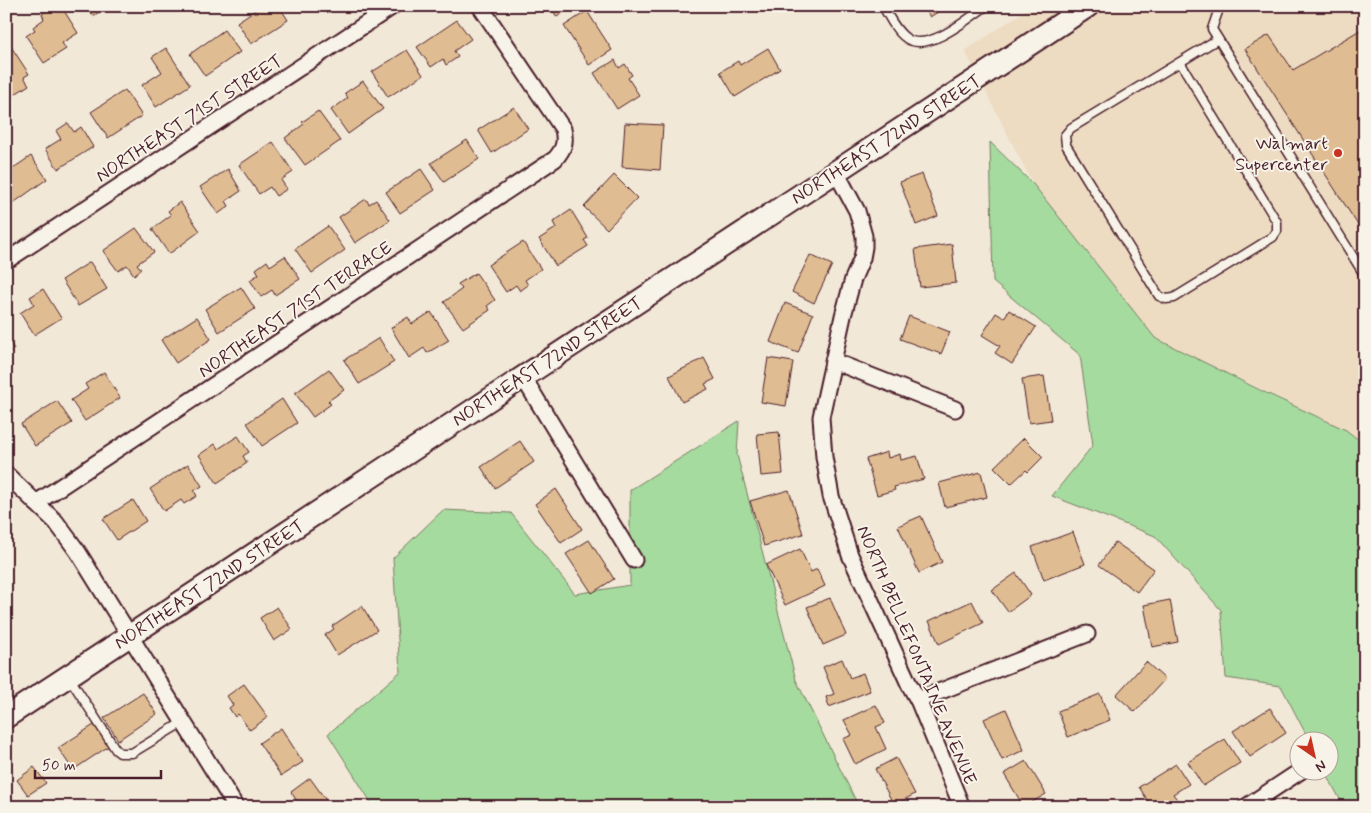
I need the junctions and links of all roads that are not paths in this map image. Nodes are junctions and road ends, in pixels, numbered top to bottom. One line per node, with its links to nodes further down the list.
1 (393, 6): 10 (street, NORTHEAST 71ST STREET)
2 (480, 6): 16 (street, NORTHEAST 71ST TERRACE)
3 (883, 6): 4 (lane)
4 (986, 6)
5 (1088, 6): 9 (main road, NORTHEAST 72ND STREET)
6 (1220, 6): 7 (lane)
7 (1218, 39): 8 (lane); 11 (lane)
8 (1180, 62): 8 (lane)
9 (836, 172): 12 (street, NORTH BELLEFONTAINE AVENUE); 13 (main road, NORTHEAST 72ND STREET)
10 (6, 260)
11 (1365, 276)
12 (833, 362): 14 (street); 21 (street, NORTH BELLEFONTAINE AVENUE)
13 (523, 377): 17 (street); 19 (main road, NORTHEAST 72ND STREET)
14 (955, 409)
15 (6, 474): 16 (street)
16 (36, 503): 19 (street)
17 (634, 560)
18 (1086, 634): 21 (street)
19 (130, 636): 20 (main road, NORTHEAST 72ND STREET); 23 (street)
20 (68, 676): 22 (main road, NORTHEAST 72ND STREET); 23 (lane)
21 (918, 700): 26 (street, NORTH BELLEFONTAINE AVENUE)
22 (6, 717)
23 (183, 722): 25 (street)
24 (1288, 779): 27 (street)
25 (236, 807)
26 (962, 807)
27 (1246, 807)

